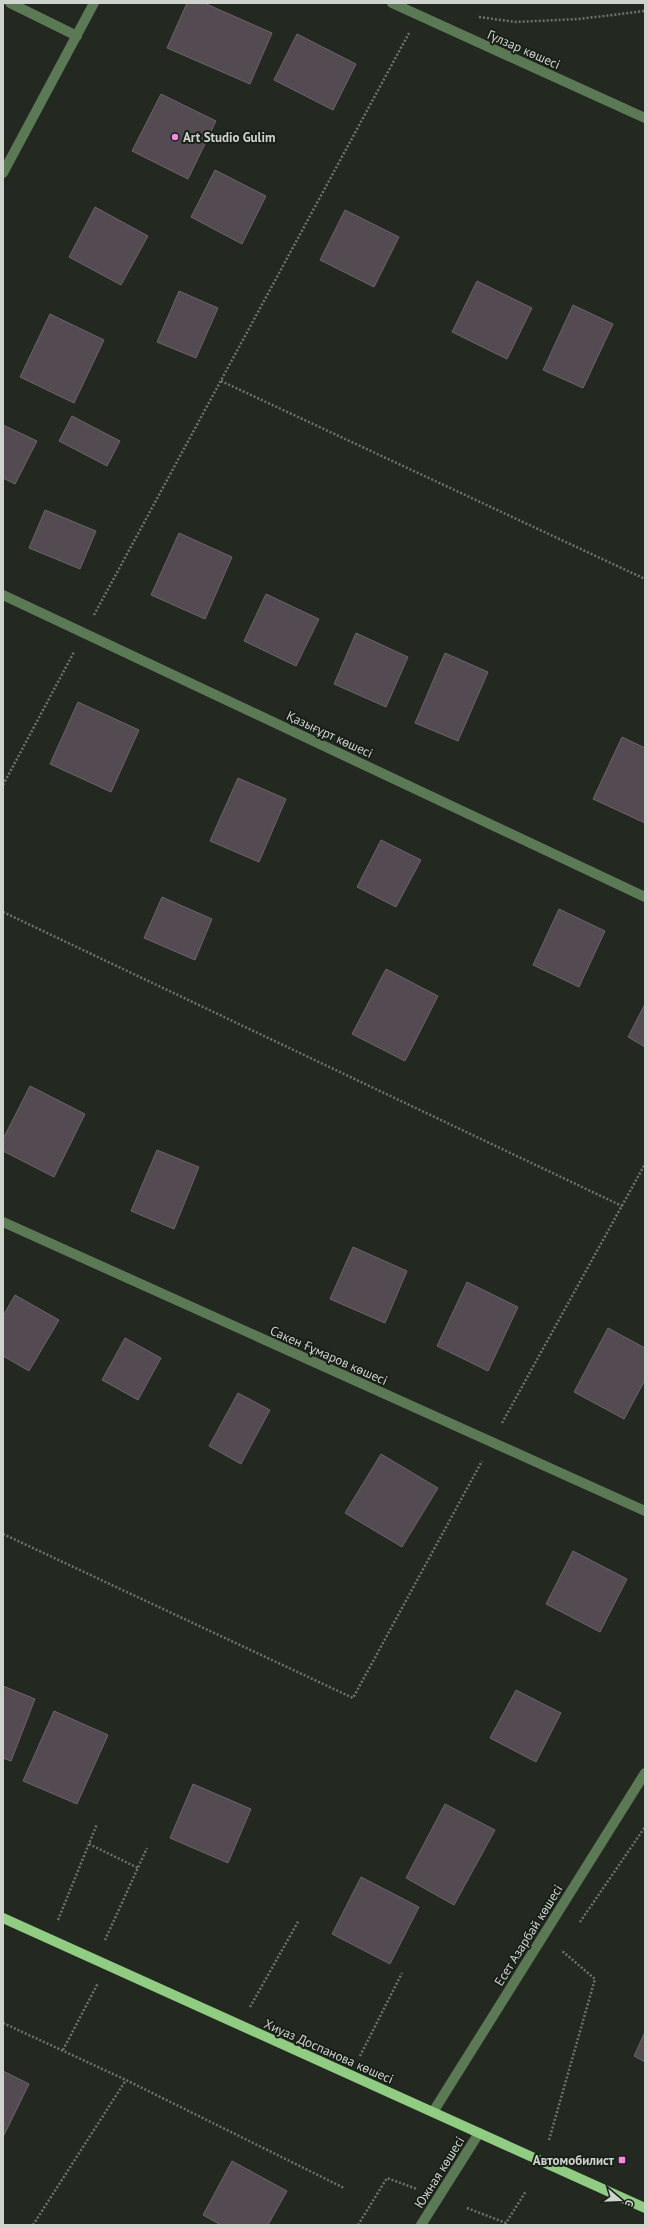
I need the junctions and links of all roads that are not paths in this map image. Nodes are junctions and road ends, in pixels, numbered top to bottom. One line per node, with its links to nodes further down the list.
1 (10, 3): 4 (street)
2 (94, 3): 4 (street)
3 (392, 3): 5 (street, Гүлзар көшесі)
4 (77, 36): 6 (street)
5 (645, 118)
6 (3, 173)
7 (3, 595): 8 (street, Қазығұрт көшесі)
8 (645, 897)
9 (3, 1222): 10 (street, Сакен Ғұмаров көшесі)
10 (645, 1511)
11 (645, 1773): 13 (street, Есет Азарбай көшесі)
12 (3, 1918): 13 (main road, Хиуаз Доспанова көшесі)
13 (433, 2112): 14 (main road, Хиуаз Доспанова көшесі)
14 (479, 2133): 15 (main road, Хиуаз Доспанова көшесі); 16 (street, Южная көшесі)
15 (645, 2208)
16 (421, 2225)

